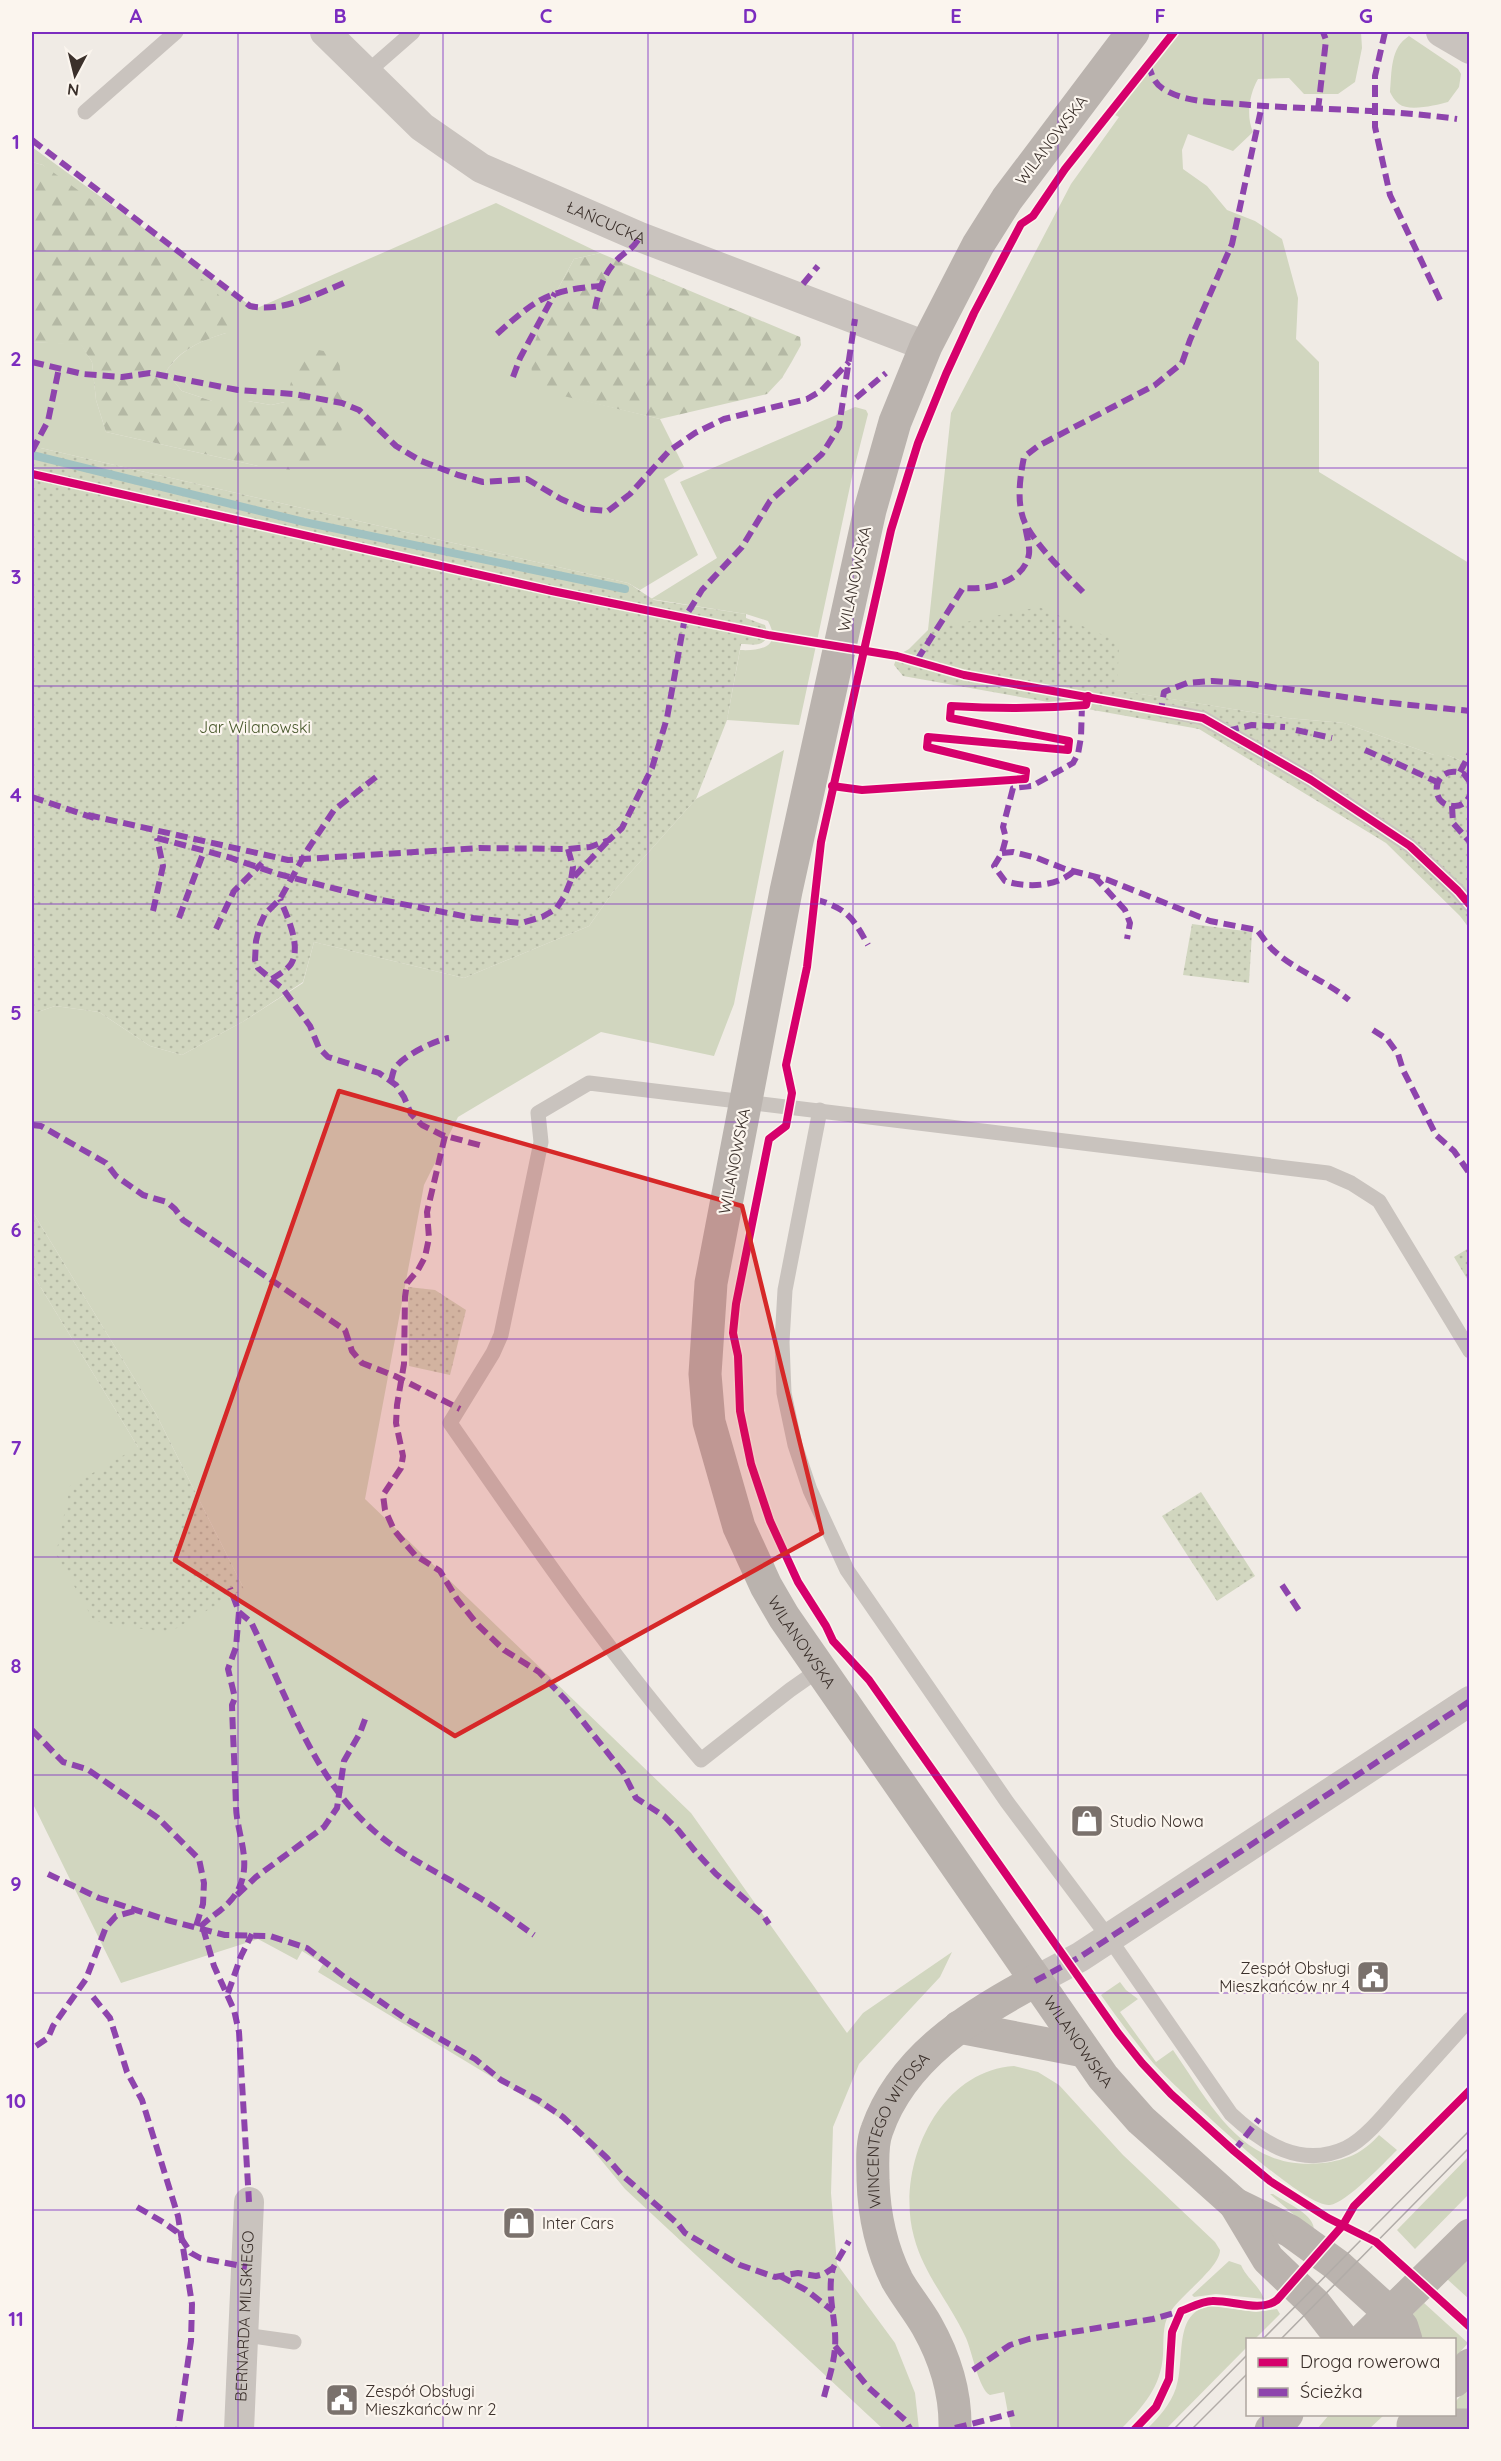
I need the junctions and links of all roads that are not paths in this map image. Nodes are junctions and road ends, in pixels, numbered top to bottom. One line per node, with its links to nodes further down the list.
1 (176, 32): 8 (lane)
2 (324, 32): 7 (street, ŁAŃCUCKA)
3 (413, 32): 7 (lane)
4 (1441, 32): 6 (street)
5 (1127, 34): 9 (street, WILANOWSKA)
6 (1470, 49)
7 (365, 74): 9 (street, ŁAŃCUCKA)
8 (85, 112)
9 (926, 346): 12 (street, WILANOWSKA)
10 (1161, 710): 11 (lane)
11 (1470, 905)
12 (745, 1101): 13 (lane); 15 (street, WILANOWSKA); 15 (lane)
13 (820, 1110): 14 (lane); 17 (lane)
14 (1470, 1351)
15 (820, 1669): 18 (street, WILANOWSKA)
16 (1470, 1701): 17 (street)
17 (1109, 1938): 18 (street); 19 (lane)
18 (1035, 1981): 20 (street, WINCENTEGO WITOSA); 21 (street, WILANOWSKA)
19 (1470, 2019)
20 (959, 2027): 21 (street); 36 (street, WINCENTEGO WITOSA)
21 (1084, 2051): 23 (street, WILANOWSKA)
22 (249, 2202): 26 (street, BERNARDA MILSKIEGO)
23 (1235, 2204): 25 (street, WILANOWSKA); 27 (street, WILANOWSKA)
24 (1470, 2235): 25 (street)
25 (1399, 2327): 28 (street)
26 (245, 2336): 29 (lane); 35 (street, BERNARDA MILSKIEGO)
27 (1341, 2338)
28 (1369, 2338)
29 (294, 2342)
30 (1470, 2365): 31 (street)
31 (1456, 2380)
32 (1286, 2416): 37 (street)
33 (1414, 2421): 34 (street)
34 (1470, 2425)
35 (239, 2430)
36 (955, 2430)
37 (1271, 2430)

